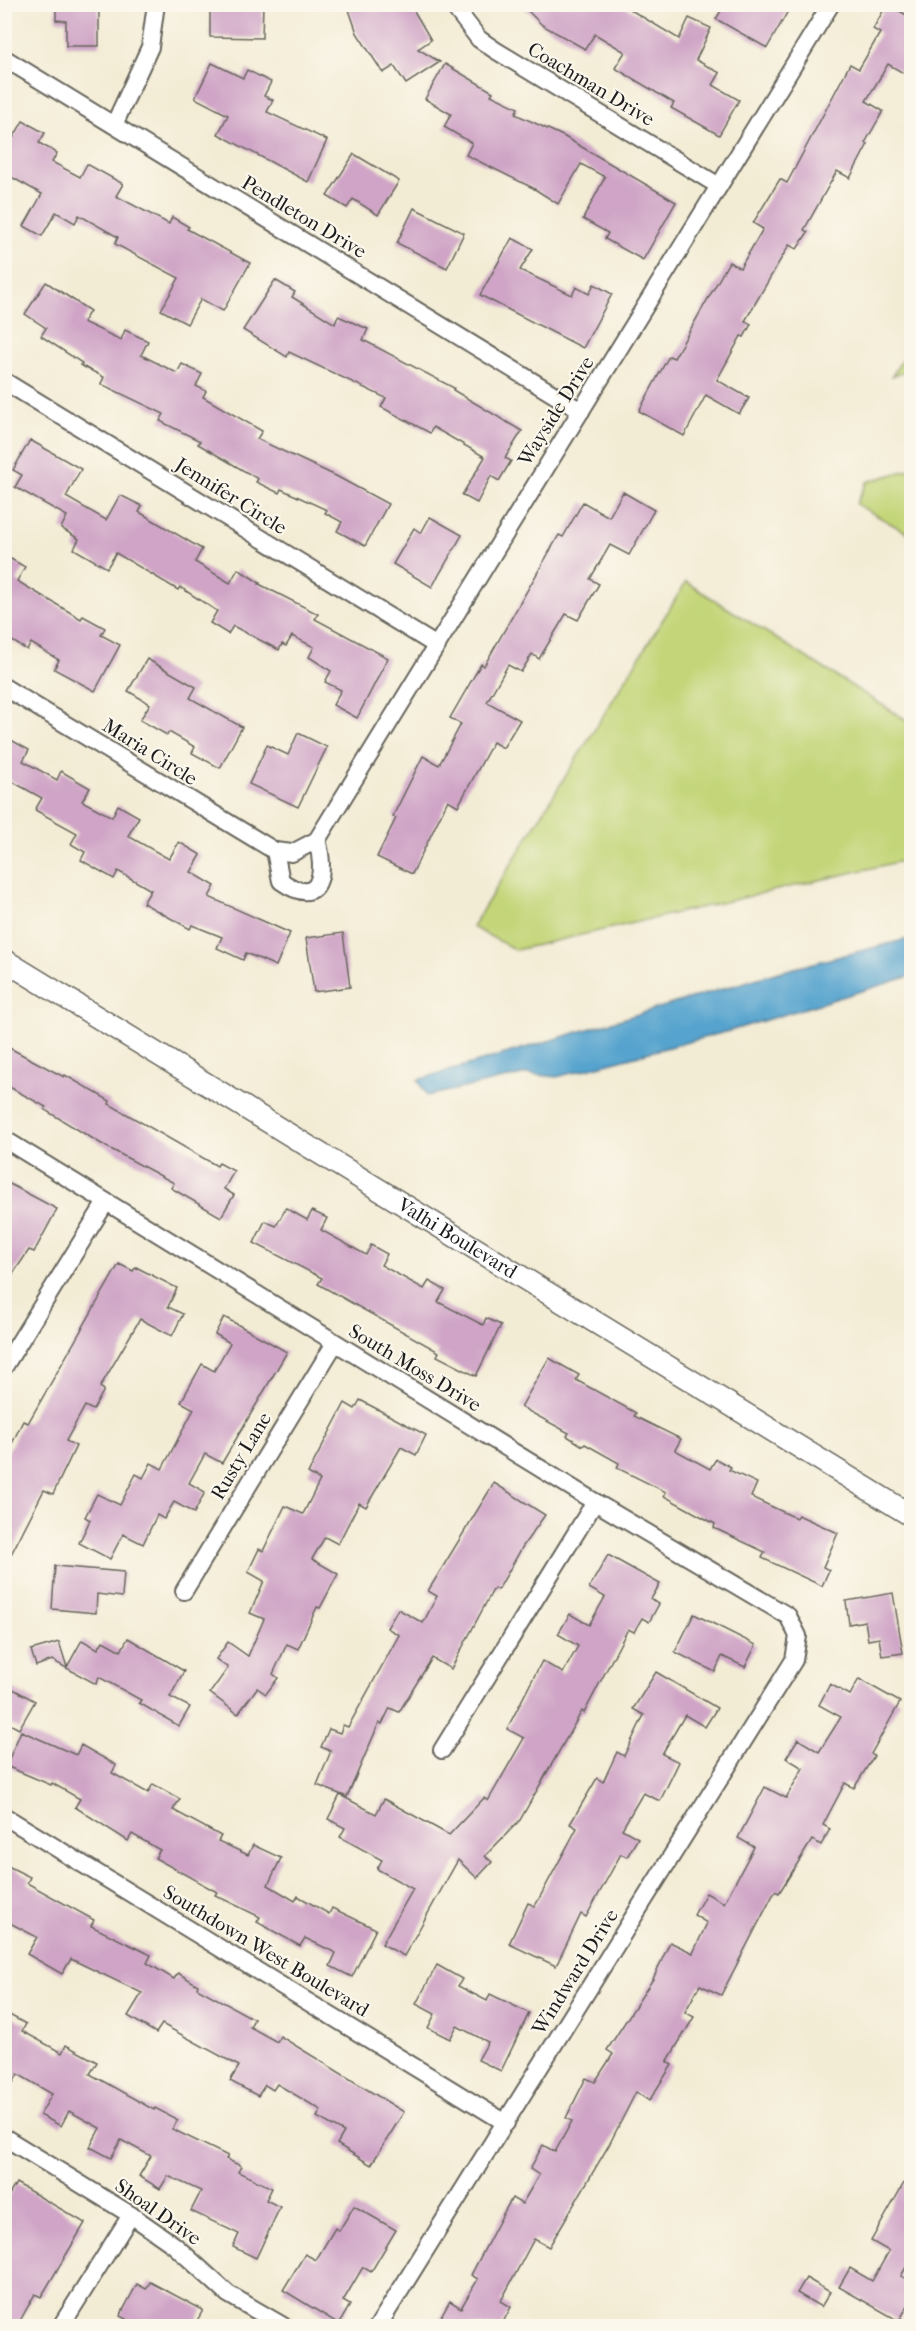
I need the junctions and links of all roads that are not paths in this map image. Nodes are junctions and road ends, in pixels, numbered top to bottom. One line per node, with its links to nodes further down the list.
1 (156, 4): 5 (street)
2 (452, 4): 6 (street, Coachman Drive)
3 (831, 4): 6 (street, Wayside Drive)
4 (4, 58): 5 (street, Pendleton Drive)
5 (114, 125): 8 (street, Pendleton Drive)
6 (719, 186): 8 (street, Wayside Drive)
7 (4, 381): 9 (street, Jennifer Circle)
8 (581, 411): 9 (street, Wayside Drive)
9 (436, 646): 11 (street, Wayside Drive)
10 (4, 687): 12 (street, Maria Circle)
11 (317, 840): 12 (street); 12 (street)
12 (275, 851)
13 (4, 960): 19 (street, Valhi Boulevard)
14 (4, 1139): 15 (street, South Moss Drive)
15 (106, 1202): 16 (street, South Moss Drive); 17 (street)
16 (335, 1343): 18 (street, South Moss Drive); 20 (street, Rusty Lane)
17 (4, 1367)
18 (595, 1502): 21 (street, South Moss Drive); 22 (street)
19 (912, 1516)
20 (184, 1591)
21 (798, 1636): 24 (street, Windward Drive)
22 (442, 1750)
23 (4, 1816): 24 (street, Southdown West Boulevard)
24 (506, 2123): 29 (street, Windward Drive)
25 (4, 2137): 26 (street, Shoal Drive)
26 (131, 2215): 27 (street); 28 (street, Shoal Drive)
27 (61, 2326)
28 (283, 2326)
29 (378, 2326)

